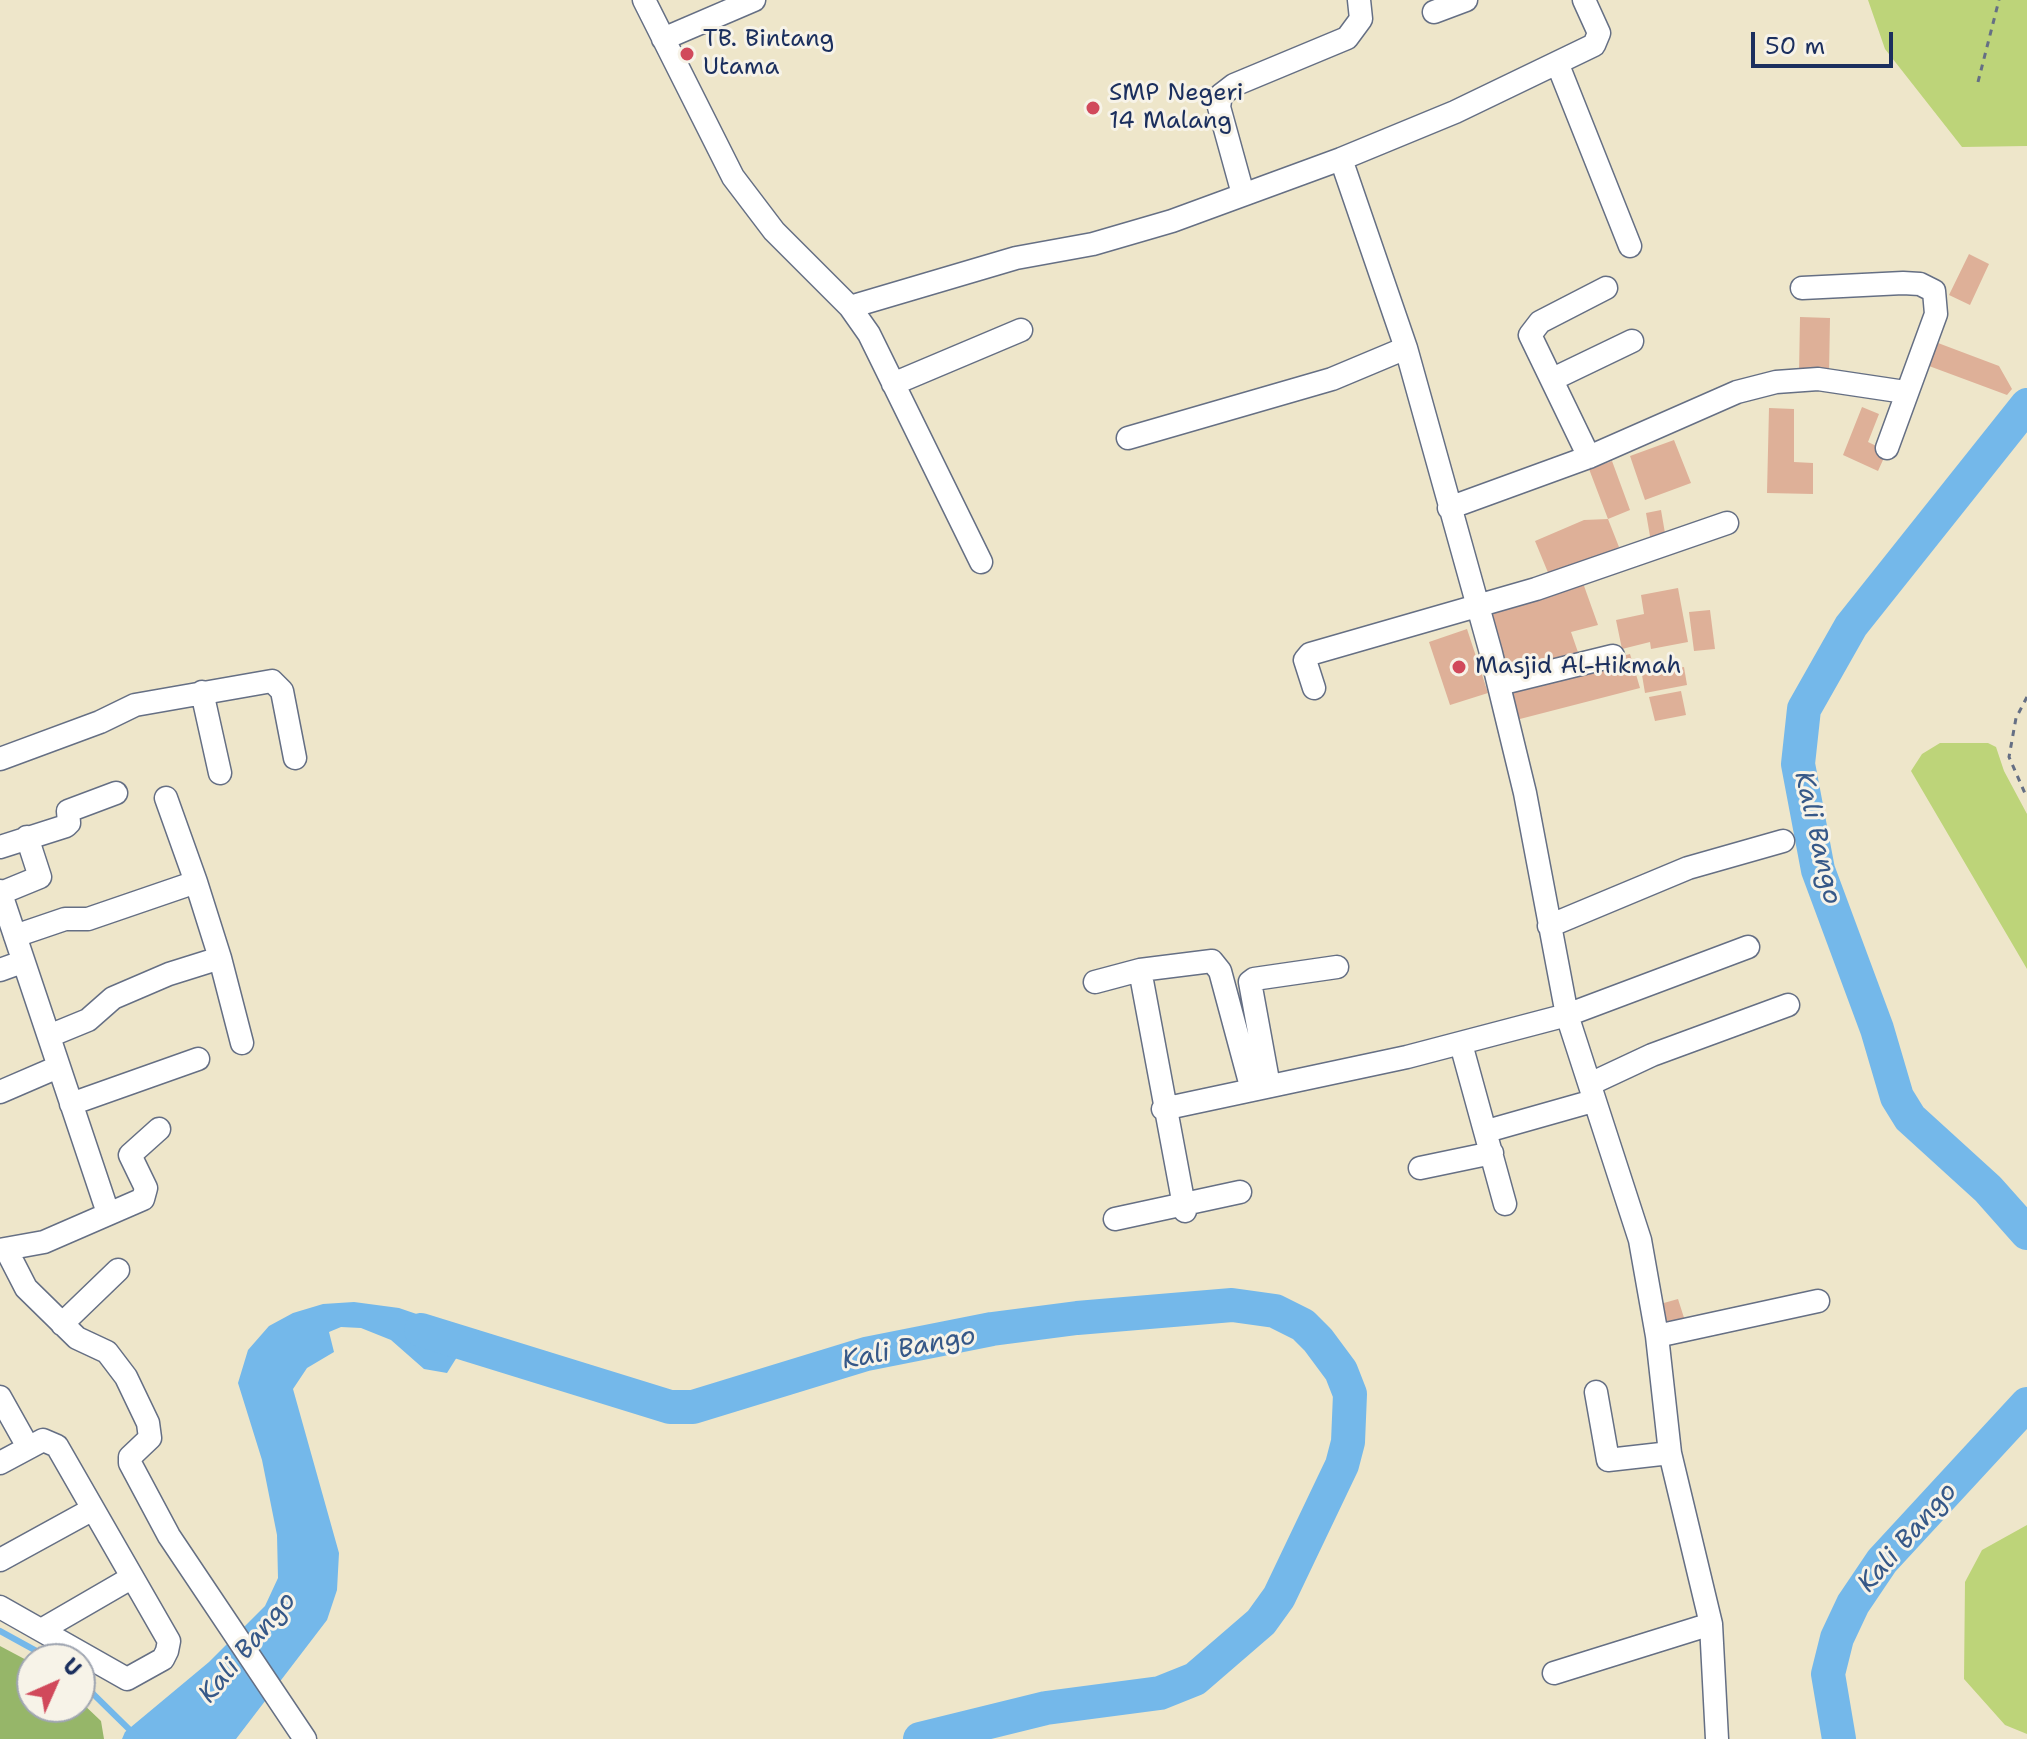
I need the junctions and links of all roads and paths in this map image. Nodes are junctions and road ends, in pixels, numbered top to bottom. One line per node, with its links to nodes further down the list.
1 (644, 0): 8 (street)
2 (754, 0): 8 (street)
3 (1359, 0): 12 (street)
4 (1466, 0): 7 (street)
5 (1584, 0): 9 (street)
6 (1999, 0): 10 (path)
7 (1434, 12)
8 (663, 39): 16 (street)
9 (1558, 65): 11 (street); 13 (street)
10 (1978, 82)
11 (1341, 159): 12 (street); 19 (street)
12 (1243, 194): 16 (street)
13 (1630, 246)
14 (1606, 288): 20 (street)
15 (1802, 288): 22 (street)
16 (850, 307): 21 (street)
17 (1021, 330): 21 (street)
18 (1632, 341): 20 (street)
19 (1406, 348): 23 (street); 26 (street)
20 (1553, 379): 25 (street)
21 (893, 384): 28 (street)
22 (1905, 392): 24 (street); 25 (street)
23 (1128, 438)
24 (1887, 448)
25 (1589, 457): 26 (street)
26 (1449, 508): 29 (street)
27 (1727, 523): 29 (street)
28 (981, 562)
29 (1475, 605): 31 (street); 32 (street)
30 (1613, 656): 31 (street)
31 (1499, 684): 46 (street)
32 (1314, 688)
33 (202, 692): 35 (street); 36 (street); 37 (street)
34 (2027, 697): 40 (path)
35 (295, 758)
36 (0, 759)
37 (220, 773)
38 (116, 793): 41 (street)
39 (166, 798): 44 (street)
40 (2027, 798)
41 (27, 837): 43 (street); 45 (street)
42 (1783, 841): 46 (street)
43 (0, 847)
44 (196, 882): 47 (street); 49 (street)
45 (0, 892): 47 (street)
46 (1549, 926): 56 (street)
47 (15, 936): 50 (street)
48 (1748, 947): 56 (street)
49 (220, 958): 57 (street); 58 (street)
50 (22, 962): 52 (street); 57 (street)
51 (1337, 967): 62 (street)
52 (0, 970)
53 (1140, 970): 54 (street); 62 (street); 66 (street)
54 (1095, 982)
55 (1788, 1005): 64 (street)
56 (1567, 1015): 59 (street); 64 (street)
57 (49, 1036): 61 (street)
58 (242, 1043)
59 (1461, 1044): 62 (street); 68 (street)
60 (198, 1059): 65 (street)
61 (58, 1067): 63 (street); 65 (street)
62 (1260, 1088): 66 (street)
63 (0, 1092)
64 (1591, 1092): 68 (street); 79 (street)
65 (71, 1104): 73 (street)
66 (1163, 1109): 72 (street)
67 (159, 1129): 73 (street)
68 (1490, 1142): 69 (street); 71 (street)
69 (1420, 1168)
70 (1240, 1192): 72 (street)
71 (1505, 1204)
72 (1184, 1208): 74 (street)
73 (108, 1213): 75 (street)
74 (1115, 1219)
75 (4, 1250): 78 (street)
76 (118, 1270): 78 (street)
77 (1818, 1301): 79 (street)
78 (62, 1324): 92 (street)
79 (1657, 1336): 83 (street)
80 (1596, 1392): 83 (street)
81 (0, 1397): 82 (street)
82 (28, 1447): 84 (street); 85 (street)
83 (1670, 1453): 89 (street)
84 (0, 1463)
85 (93, 1509): 86 (street); 87 (street)
86 (0, 1560)
87 (131, 1578): 90 (street); 90 (street)
88 (0, 1607): 90 (street)
89 (1711, 1624): 91 (street); 93 (street)
90 (43, 1629)
91 (1554, 1673)
92 (305, 1739)
93 (1717, 1739)

